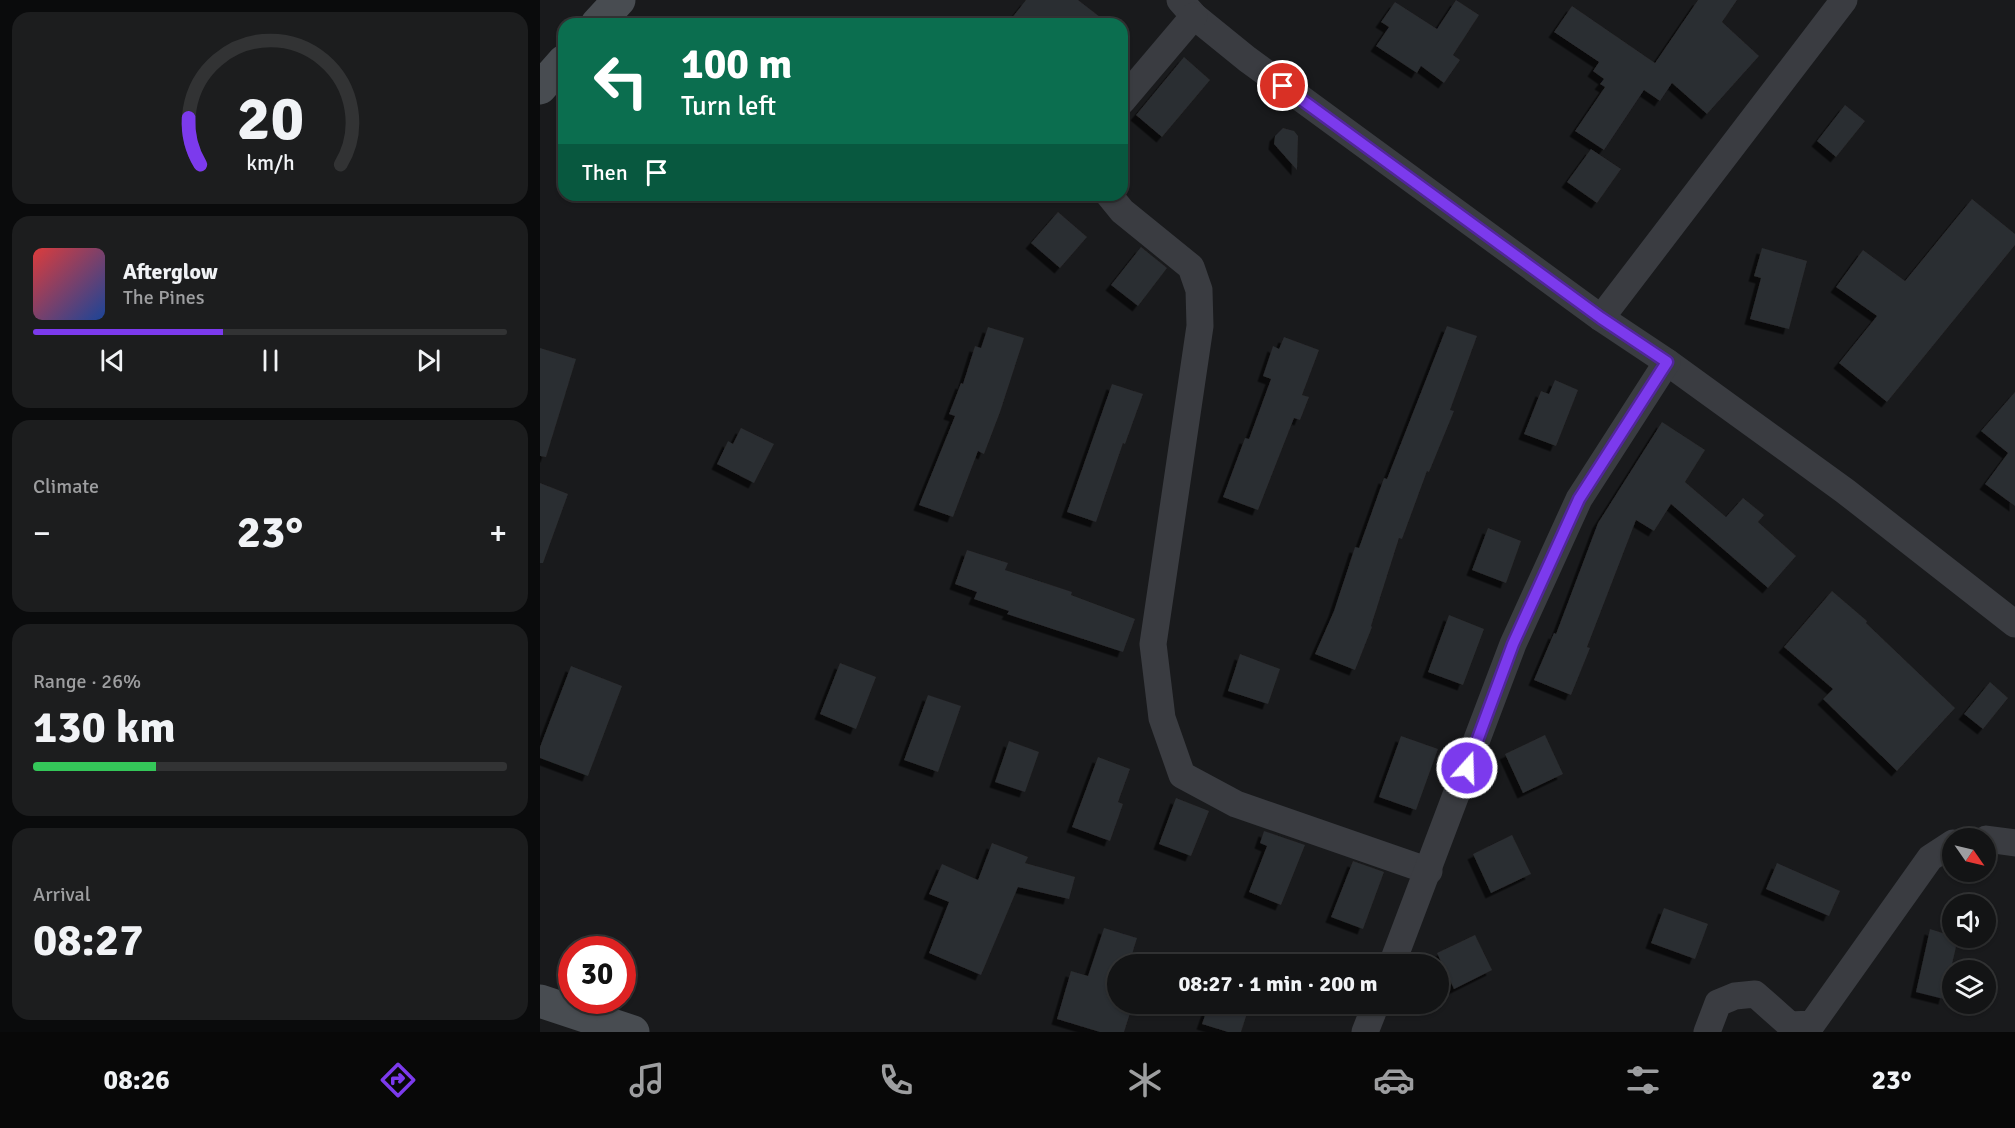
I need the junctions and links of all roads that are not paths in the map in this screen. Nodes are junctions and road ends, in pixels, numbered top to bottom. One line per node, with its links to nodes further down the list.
1 (619, 0): 4 (street)
2 (1844, 0): 9 (street)
3 (1187, 8): 7 (street); 9 (street)
4 (602, 18)
5 (558, 68): 6 (street)
6 (540, 88)
7 (1128, 92)
8 (1114, 201): 15 (street)
9 (1601, 318): 10 (street)
10 (1667, 362): 11 (street); 15 (street)
11 (2015, 624)
12 (1996, 840): 13 (street)
13 (2015, 843)
14 (1942, 850): 21 (street)
15 (1429, 871): 16 (street)
16 (1396, 954)
17 (540, 1001): 19 (street)
18 (1372, 1014): 20 (street)
19 (633, 1032)
20 (1365, 1032)
21 (1707, 1032)

